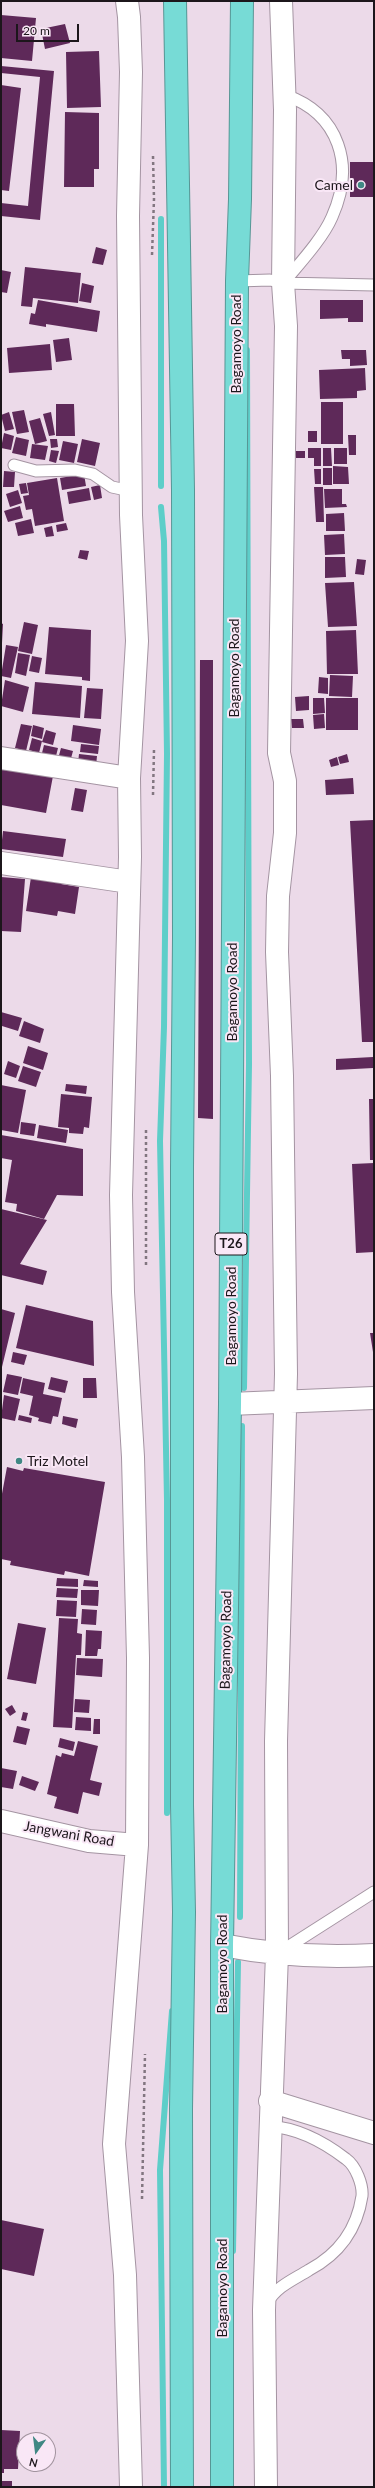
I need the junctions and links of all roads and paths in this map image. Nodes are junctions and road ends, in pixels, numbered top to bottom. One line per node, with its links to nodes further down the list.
1 (127, 1): 10 (street)
2 (176, 1): 31 (highway)
3 (242, 1): 6 (highway, Bagamoyo Road / T26)
4 (281, 1): 5 (street)
5 (285, 95): 7 (street); 7 (lane)
6 (237, 281): 7 (lane); 17 (highway, Bagamoyo Road / T26)
7 (283, 283): 8 (lane); 16 (street)
8 (374, 285)
9 (14, 465): 10 (lane)
10 (132, 491): 12 (street)
11 (1, 758): 12 (street)
12 (129, 778): 14 (street)
13 (1, 863): 14 (street)
14 (129, 882): 19 (street)
15 (374, 1398): 16 (street)
16 (286, 1402): 17 (street); 22 (street)
17 (230, 1404): 21 (highway, Bagamoyo Road / T26)
18 (1, 1821): 19 (street, Jangwani Road)
19 (136, 1845): 30 (street)
20 (374, 1892): 22 (lane)
21 (222, 1945): 22 (street); 32 (highway, Bagamoyo Road / T26)
22 (277, 1954): 23 (street); 25 (street)
23 (374, 1955)
24 (145, 2046): 28 (path)
25 (270, 2101): 26 (street); 27 (street)
26 (269, 2126): 29 (street); 29 (lane)
27 (374, 2132)
28 (142, 2204)
29 (264, 2310): 33 (street)
30 (131, 2487)
31 (182, 2487)
32 (222, 2487)
33 (266, 2487)

